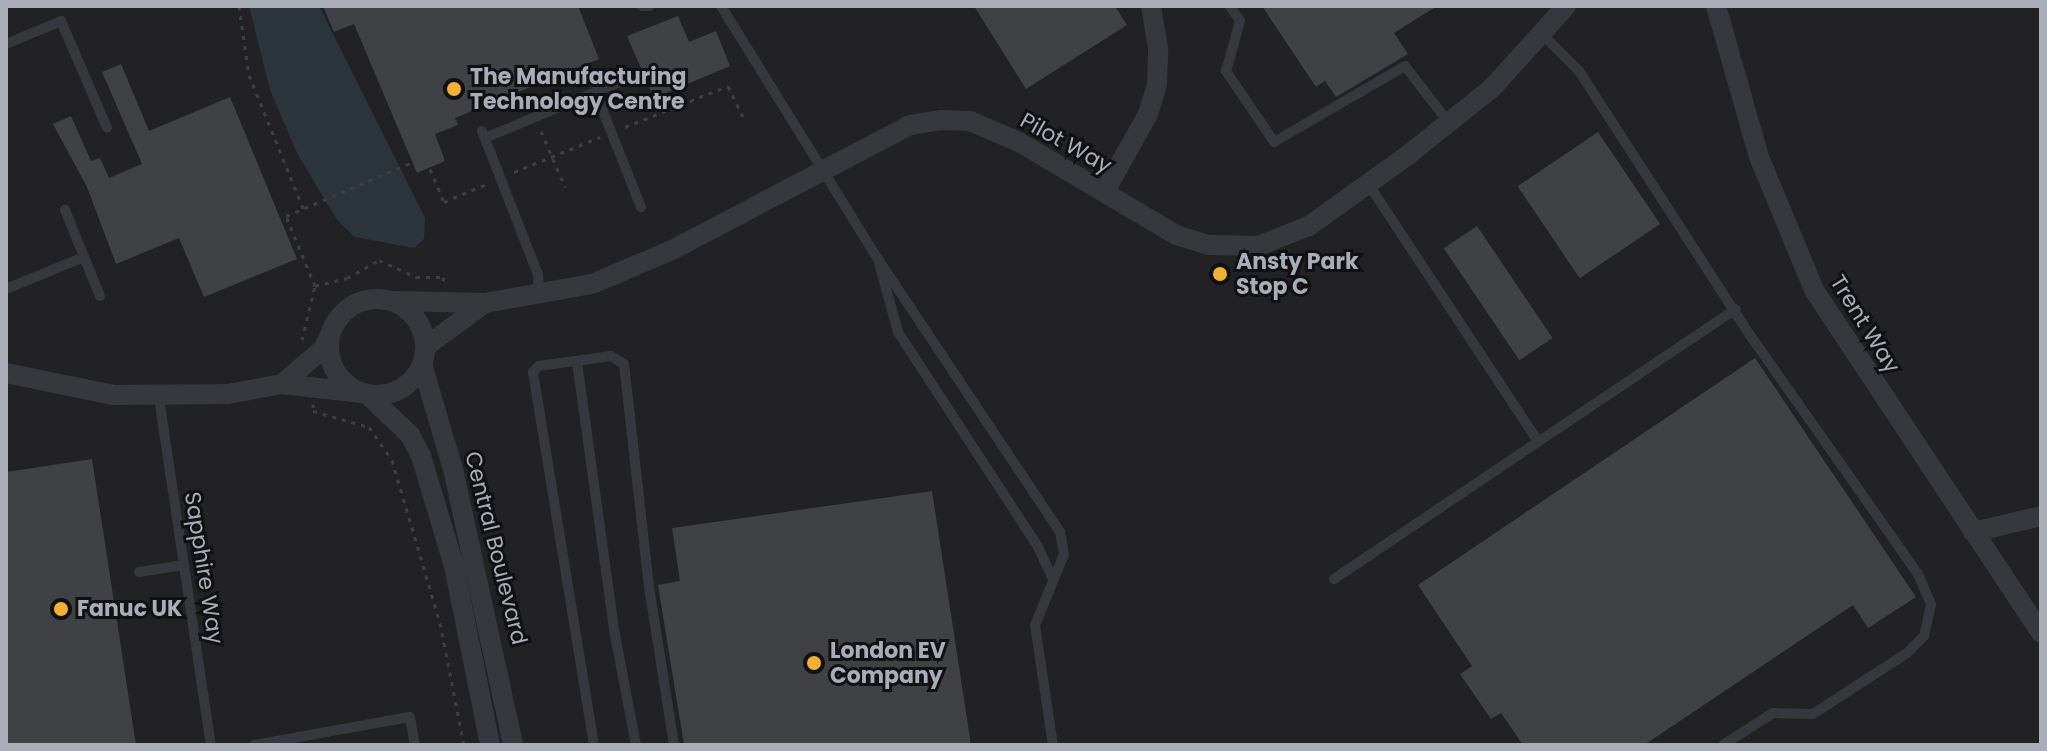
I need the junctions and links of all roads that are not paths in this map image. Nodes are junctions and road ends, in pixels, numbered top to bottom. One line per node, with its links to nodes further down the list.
1 (642, 6): 2 (lane)
2 (649, 6)
3 (721, 6): 14 (lane)
4 (1151, 6): 16 (street)
5 (1230, 6): 12 (lane)
6 (1566, 6): 8 (street, Pilot Way)
7 (1716, 6): 36 (street, Trent Way)
8 (1542, 34): 12 (street, Pilot Way); 26 (lane)
9 (6, 44): 13 (lane)
10 (627, 79): 11 (lane)
11 (595, 91): 17 (lane); 22 (lane)
12 (1449, 123): 15 (street, Pilot Way)
13 (107, 128)
14 (824, 170): 16 (street, Pilot Way); 20 (lane); 22 (street, Pilot Way)
15 (1369, 185): 16 (street, Pilot Way); 34 (lane)
16 (1105, 191)
17 (641, 207)
18 (65, 210): 19 (lane)
19 (84, 257): 21 (lane); 23 (lane)
20 (878, 259): 39 (lane); 39 (lane)
21 (6, 289)
22 (539, 293): 25 (street, Pilot Way)
23 (100, 296)
24 (391, 301): 25 (street, Pilot Way); 27 (street); 28 (street)
25 (485, 303): 28 (street, Pilot Way)
26 (1736, 309): 34 (lane); 51 (lane)
27 (332, 328): 31 (street); 32 (street)
28 (424, 356): 32 (street); 46 (street, Central Boulevard)
29 (577, 362): 47 (lane); 48 (lane); 49 (lane)
30 (6, 373): 33 (street)
31 (282, 384): 32 (street); 33 (street)
32 (365, 394): 45 (street, Central Boulevard)
33 (159, 398): 37 (lane, Sapphire Way)
34 (1538, 441): 40 (lane)
35 (2041, 516): 36 (street)
36 (1973, 532): 41 (street, Trent Way)
37 (183, 565): 38 (lane); 42 (lane, Sapphire Way)
38 (139, 572)
39 (1052, 577): 50 (lane)
40 (1334, 579)
41 (2041, 633)
42 (211, 745)
43 (254, 745): 44 (lane)
44 (415, 745)
45 (490, 745)
46 (513, 745)
47 (594, 745)
48 (636, 745)
49 (674, 745)
50 (1053, 745)
51 (1723, 745)

